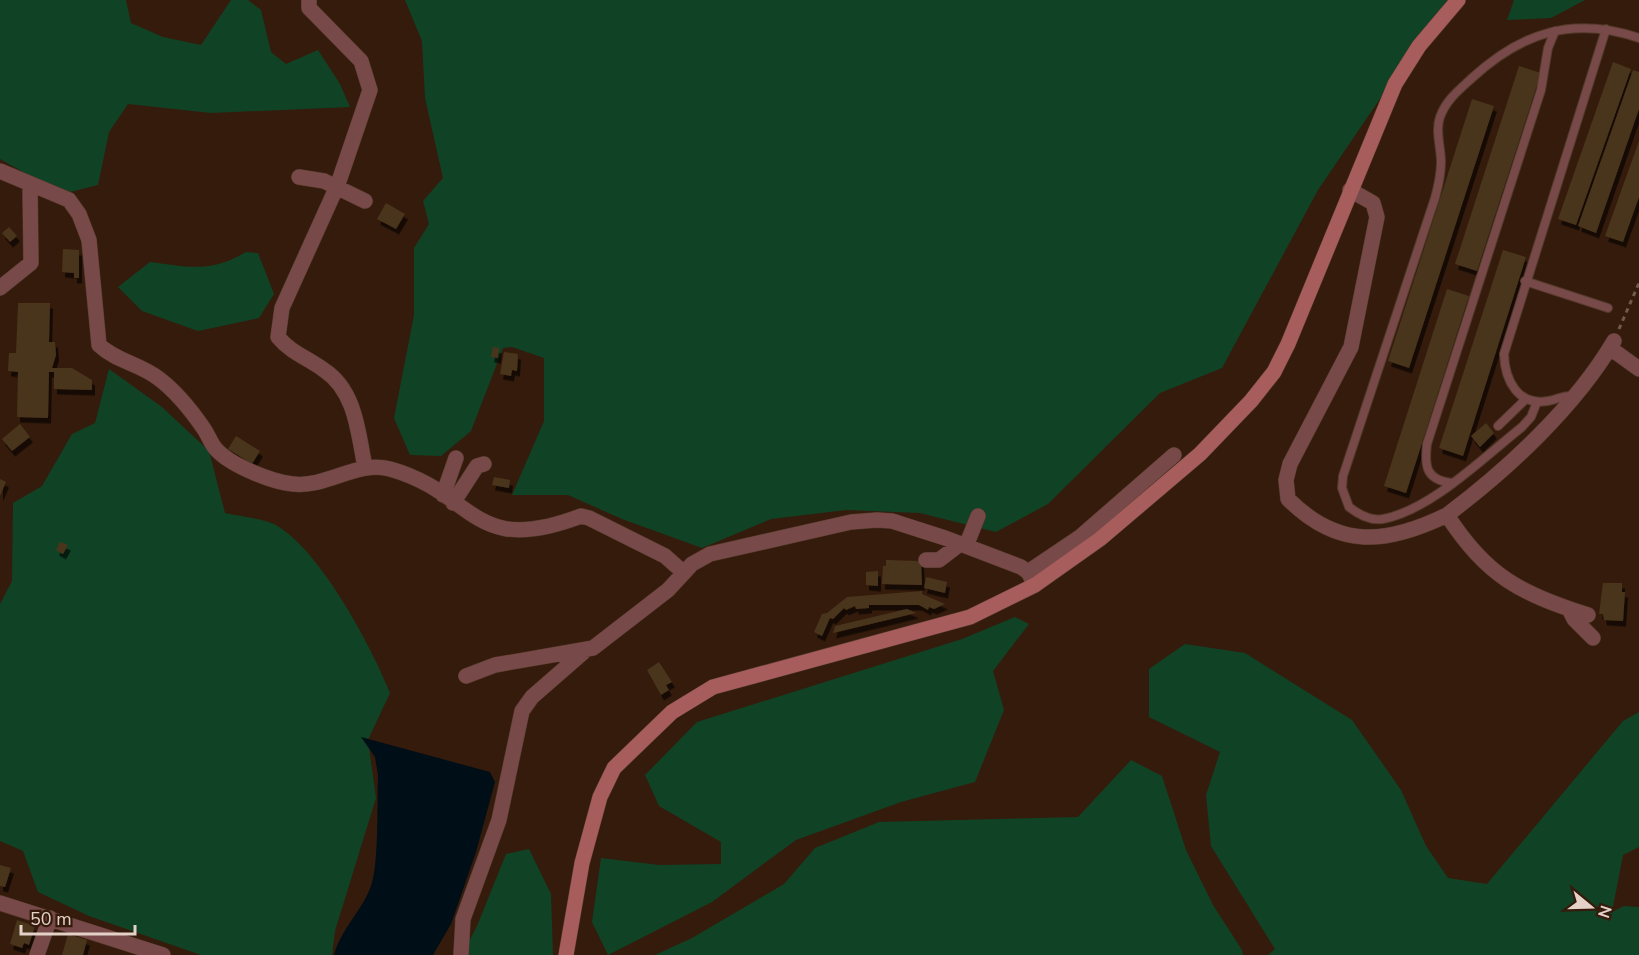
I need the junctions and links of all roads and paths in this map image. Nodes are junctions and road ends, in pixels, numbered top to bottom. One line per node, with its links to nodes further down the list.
1 (309, 0): 9 (street)
2 (1458, 0): 10 (street)
3 (1606, 29): 4 (lane); 5 (lane); 12 (lane)
4 (1555, 31): 26 (lane); 26 (lane)
5 (1639, 38)
6 (0, 171): 8 (street)
7 (299, 177): 9 (street)
8 (30, 185): 14 (street); 25 (street)
9 (336, 186): 11 (street); 25 (street)
10 (1350, 190): 28 (street); 33 (street)
11 (365, 201)
12 (1525, 281): 15 (lane); 19 (lane)
13 (1639, 283): 16 (path)
14 (0, 288)
15 (1608, 308)
16 (1612, 345): 17 (street); 18 (street)
17 (1639, 369)
18 (1576, 396): 20 (lane); 28 (street)
19 (1526, 399): 20 (lane); 21 (lane)
20 (1537, 402): 26 (lane)
21 (1498, 426)
22 (1174, 455): 33 (street)
23 (456, 458): 27 (street)
24 (484, 464): 27 (street)
25 (365, 467): 27 (street)
26 (1452, 483)
27 (448, 499): 32 (street)
28 (1448, 515): 34 (street)
29 (978, 516): 30 (street)
30 (963, 545): 31 (street); 32 (street); 33 (street)
31 (926, 560)
32 (684, 573): 37 (street)
33 (1031, 578): 45 (street)
34 (1569, 609): 35 (street); 36 (street)
35 (1588, 615)
36 (1593, 638)
37 (586, 649): 38 (street); 44 (street)
38 (466, 676)
39 (0, 903): 40 (street)
40 (50, 918): 41 (street); 42 (street)
41 (138, 951): 43 (street)
42 (37, 955)
43 (164, 955)
44 (461, 955)
45 (566, 955)

